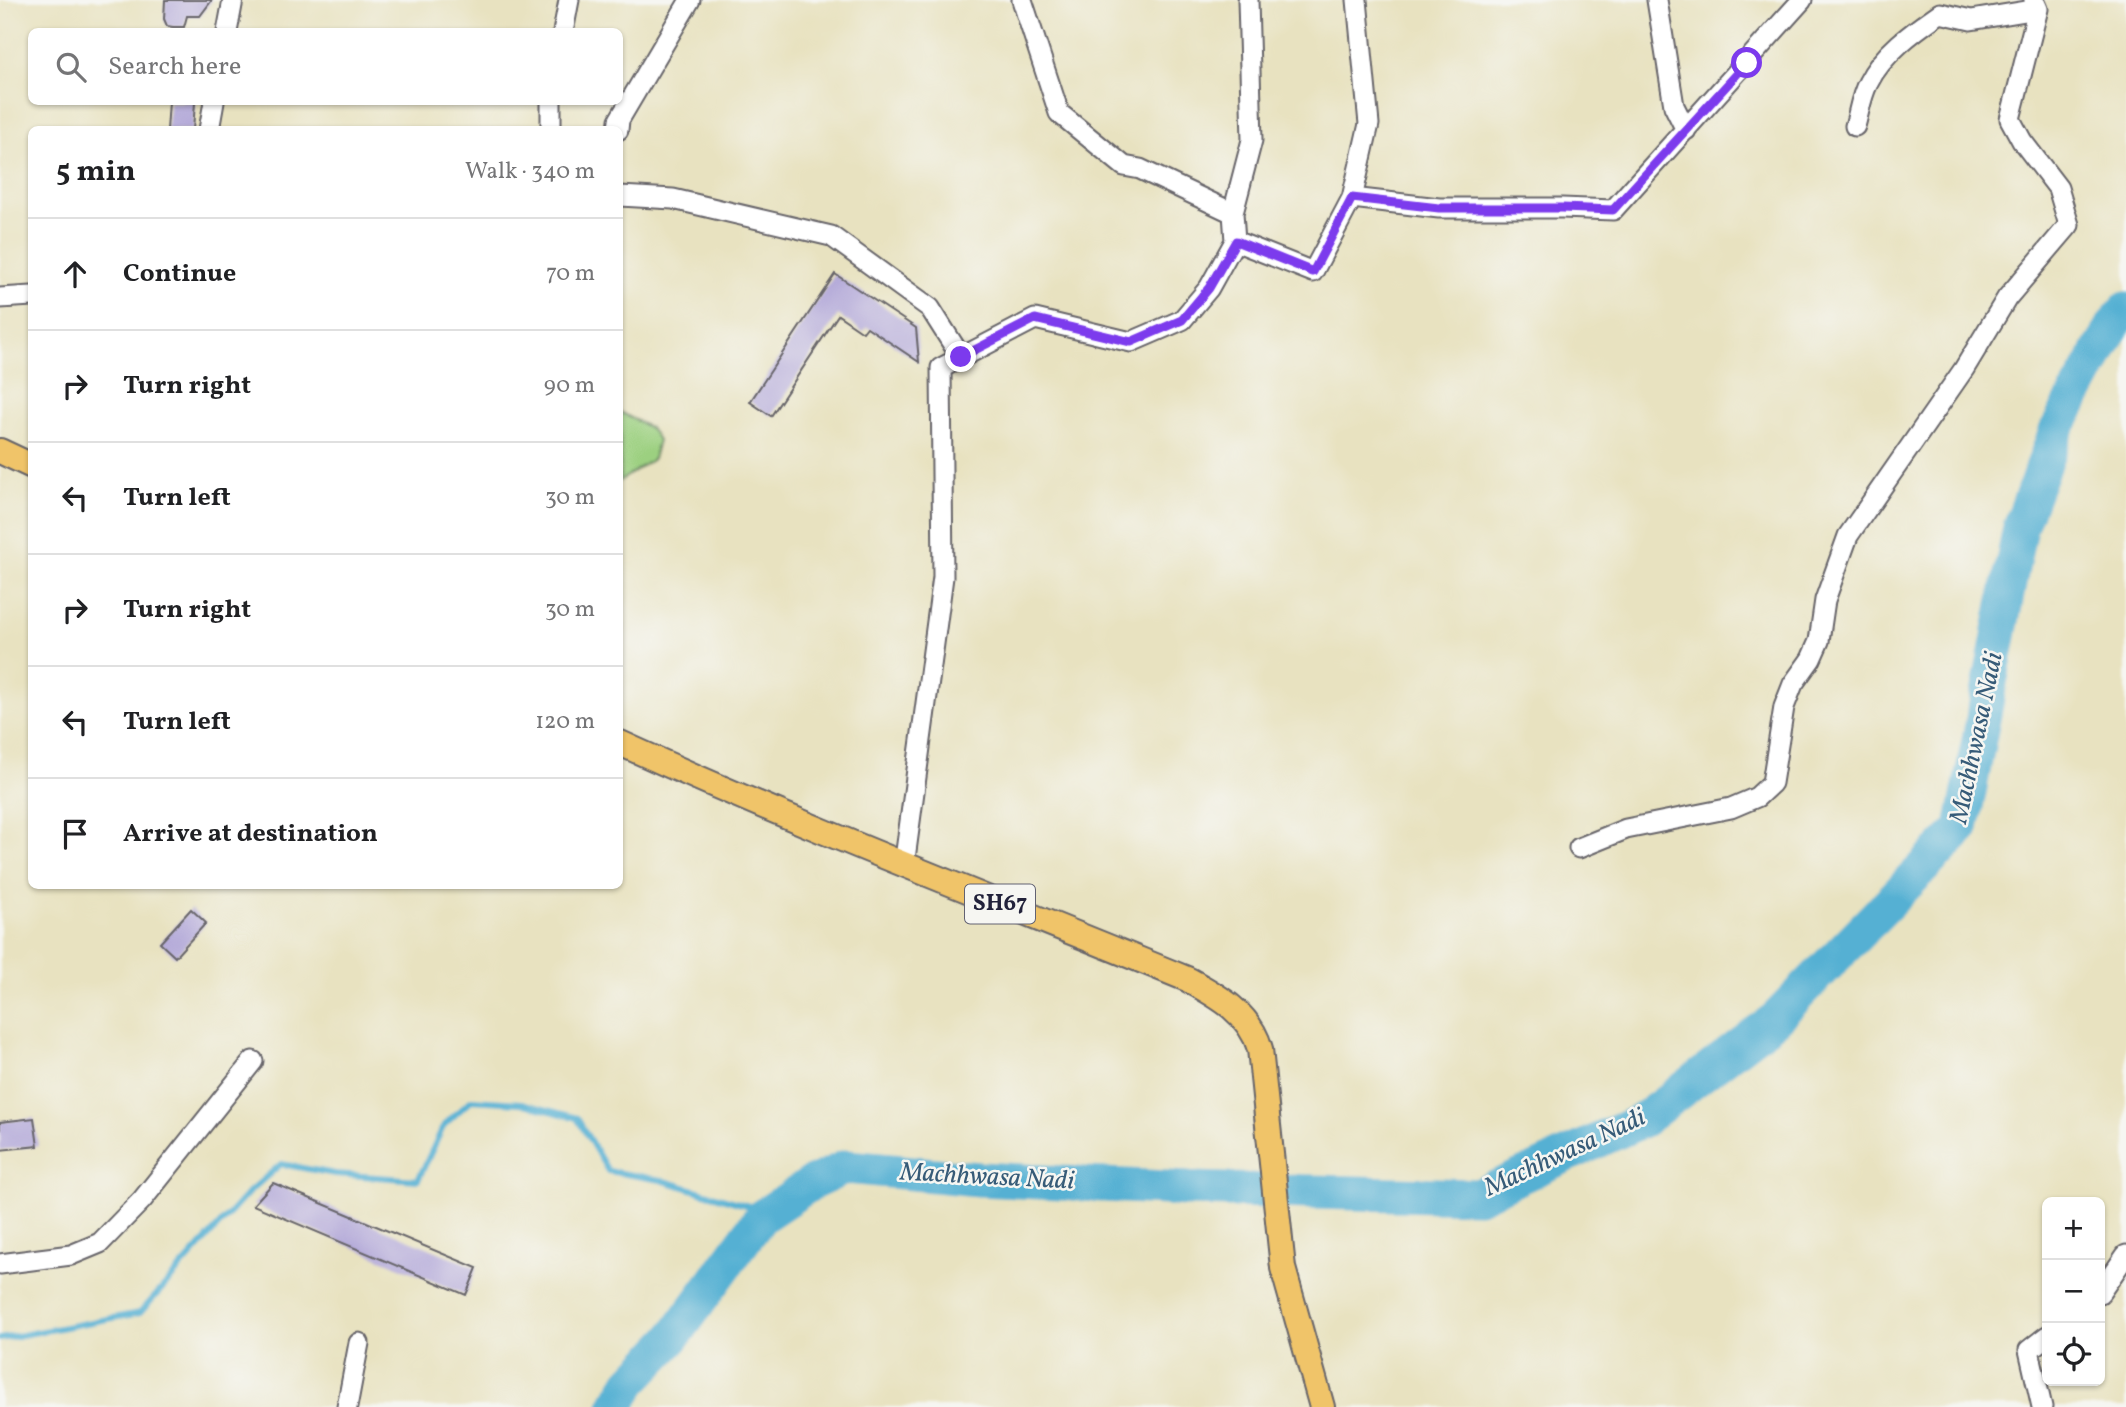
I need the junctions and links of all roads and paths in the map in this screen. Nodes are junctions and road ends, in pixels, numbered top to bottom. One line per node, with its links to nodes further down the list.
1 (233, 0): 10 (street)
2 (569, 0): 11 (street)
3 (690, 0): 16 (street)
4 (1022, 0): 21 (street)
5 (1248, 0): 21 (street)
6 (1357, 0): 20 (street)
7 (1657, 0): 18 (street)
8 (1802, 0): 18 (street)
9 (2036, 4): 17 (street); 29 (street)
10 (228, 28)
11 (564, 28)
12 (213, 105): 14 (street)
13 (551, 105): 15 (street)
14 (210, 126)
15 (551, 126)
16 (618, 126)
17 (1855, 126)
18 (1686, 130): 20 (street)
19 (623, 196): 25 (street)
20 (1352, 198): 22 (street)
21 (1233, 213): 22 (street)
22 (1236, 241): 25 (street)
23 (28, 296): 24 (street)
24 (0, 298)
25 (961, 357): 30 (street)
26 (0, 451): 27 (main road)
27 (28, 465)
28 (623, 744): 30 (main road, SH67)
29 (1579, 848)
30 (904, 866): 38 (main road, SH67)
31 (253, 1061): 33 (street)
32 (2126, 1255): 34 (street)
33 (0, 1264)
34 (2105, 1286)
35 (2042, 1340): 39 (street)
36 (359, 1343): 37 (street)
37 (347, 1407)
38 (1322, 1407)
39 (2042, 1407)

